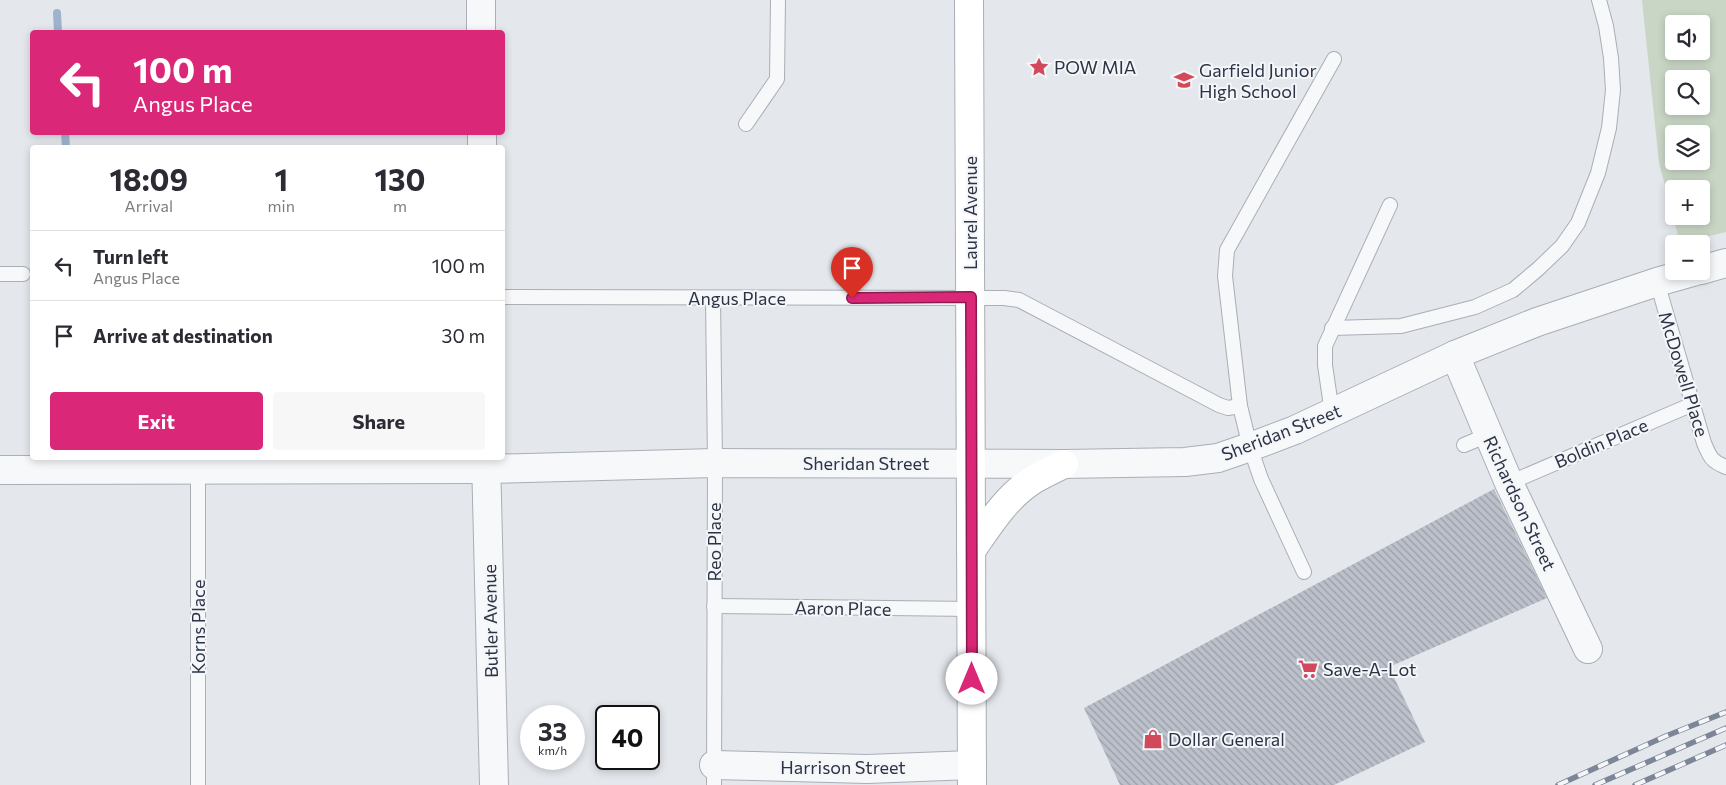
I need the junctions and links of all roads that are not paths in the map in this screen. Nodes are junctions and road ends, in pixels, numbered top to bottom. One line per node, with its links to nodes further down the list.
1 (480, 0): 5 (street)
2 (778, 0): 7 (lane)
3 (969, 0): 16 (street, Laurel Avenue)
4 (1599, 0): 18 (lane)
5 (481, 30)
6 (1334, 59): 21 (lane)
7 (746, 124)
8 (1390, 205): 18 (lane)
9 (1726, 264): 10 (street)
10 (1710, 268)
11 (0, 274): 12 (lane)
12 (23, 274)
13 (1665, 280): 14 (street, Sheridan Street)
14 (1656, 282): 19 (street, Sheridan Street); 20 (lane, McDowell Place)
15 (505, 297): 17 (lane, Angus Place)
16 (971, 297): 17 (lane, Angus Place); 21 (lane, Angus Place); 25 (street, Laurel Avenue)
17 (712, 298): 26 (lane, Reo Place)
18 (1332, 328): 22 (lane)
19 (1455, 356): 22 (street, Sheridan Street); 31 (street, Richardson Street)
20 (1693, 404): 28 (lane, McDowell Place); 31 (lane, Boldin Place)
21 (1240, 406): 23 (lane)
22 (1332, 413): 23 (street, Sheridan Street)
23 (1250, 447): 27 (street, Sheridan Street); 33 (lane)
24 (486, 463): 26 (street, Sheridan Street); 30 (street, Sheridan Street); 41 (street, Butler Avenue)
25 (972, 463): 26 (street, Sheridan Street); 27 (street, Sheridan Street); 32 (street, Laurel Avenue)
26 (714, 464): 34 (lane, Reo Place)
27 (1064, 464): 32 (street)
28 (1721, 465)
29 (0, 470): 30 (street, Sheridan Street)
30 (198, 470): 40 (lane, Korns Place)
31 (1509, 483): 36 (street, Richardson Street)
32 (972, 551): 35 (street, Laurel Avenue)
33 (1304, 572)
34 (714, 606): 35 (lane, Aaron Place); 37 (lane, Reo Place)
35 (972, 609): 38 (street, Laurel Avenue)
36 (1588, 650)
37 (714, 775): 39 (street, Harrison Street)
38 (972, 775): 39 (street, Harrison Street)
39 (867, 777)
40 (198, 785)
41 (494, 785)

